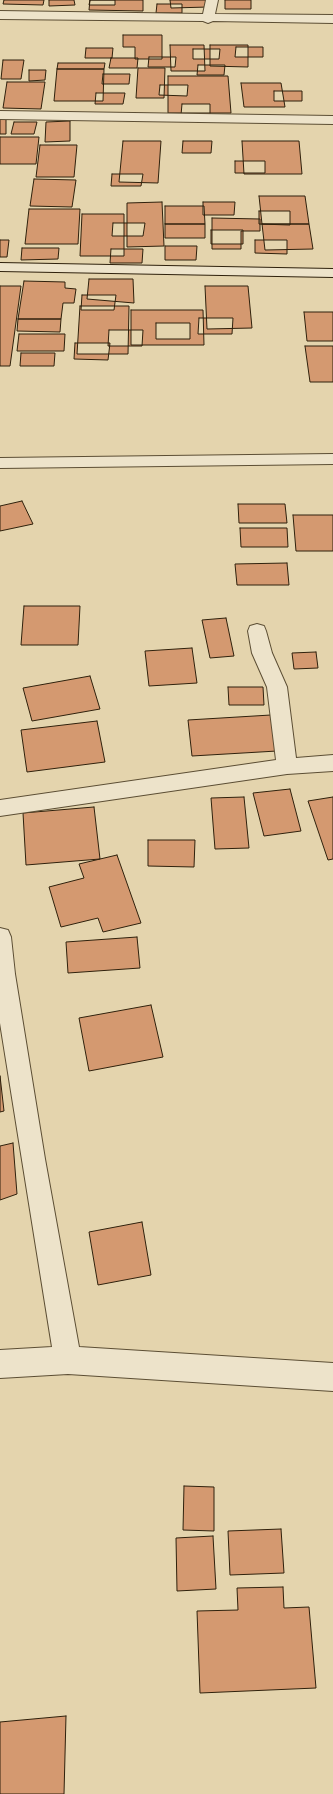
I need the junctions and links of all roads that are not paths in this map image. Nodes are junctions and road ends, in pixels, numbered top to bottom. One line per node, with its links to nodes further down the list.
1 (212, 0): 3 (street)
2 (0, 15): 3 (street)
3 (208, 18): 4 (street)
4 (333, 19)
5 (0, 115): 6 (street)
6 (333, 120)
7 (0, 268): 8 (street)
8 (333, 273)
9 (333, 459): 10 (street)
10 (0, 463)
11 (257, 631): 13 (street)
12 (333, 763): 13 (street)
13 (288, 766): 14 (street)
14 (0, 808)
15 (0, 937): 16 (street)
16 (68, 1360): 17 (street); 18 (street)
17 (0, 1364)
18 (333, 1377)

